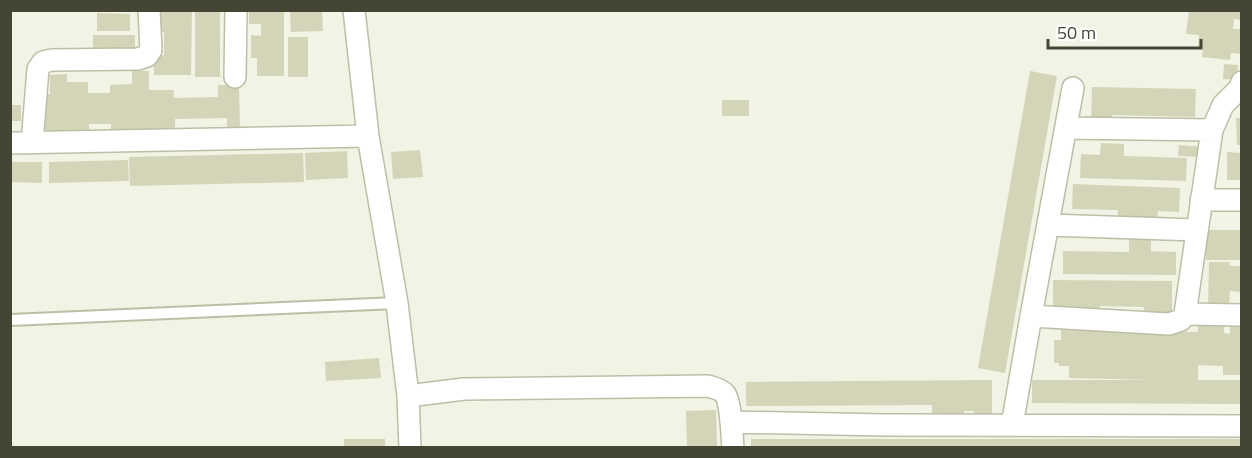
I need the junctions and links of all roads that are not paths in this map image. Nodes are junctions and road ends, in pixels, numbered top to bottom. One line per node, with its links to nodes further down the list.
1 (149, 10): 11 (street)
2 (236, 10): 4 (street)
3 (354, 10): 9 (street)
4 (235, 77)
5 (1242, 82): 8 (street)
6 (1074, 88): 7 (street)
7 (1066, 128): 8 (street); 14 (street)
8 (1212, 130): 12 (street)
9 (368, 136): 11 (street); 16 (street)
10 (10, 143): 11 (street)
11 (32, 143)
12 (1202, 200): 13 (street); 15 (street)
13 (1242, 200)
14 (1049, 225): 15 (street); 19 (street)
15 (1197, 230): 17 (street)
16 (397, 303): 20 (lane); 21 (street)
17 (1185, 314): 18 (street); 19 (street)
18 (1242, 315)
19 (1030, 316): 23 (street)
20 (10, 320)
21 (408, 396): 22 (street); 25 (street)
22 (731, 422): 23 (street); 26 (street)
23 (1012, 425): 24 (street)
24 (1242, 426)
25 (410, 447)
26 (733, 447)

